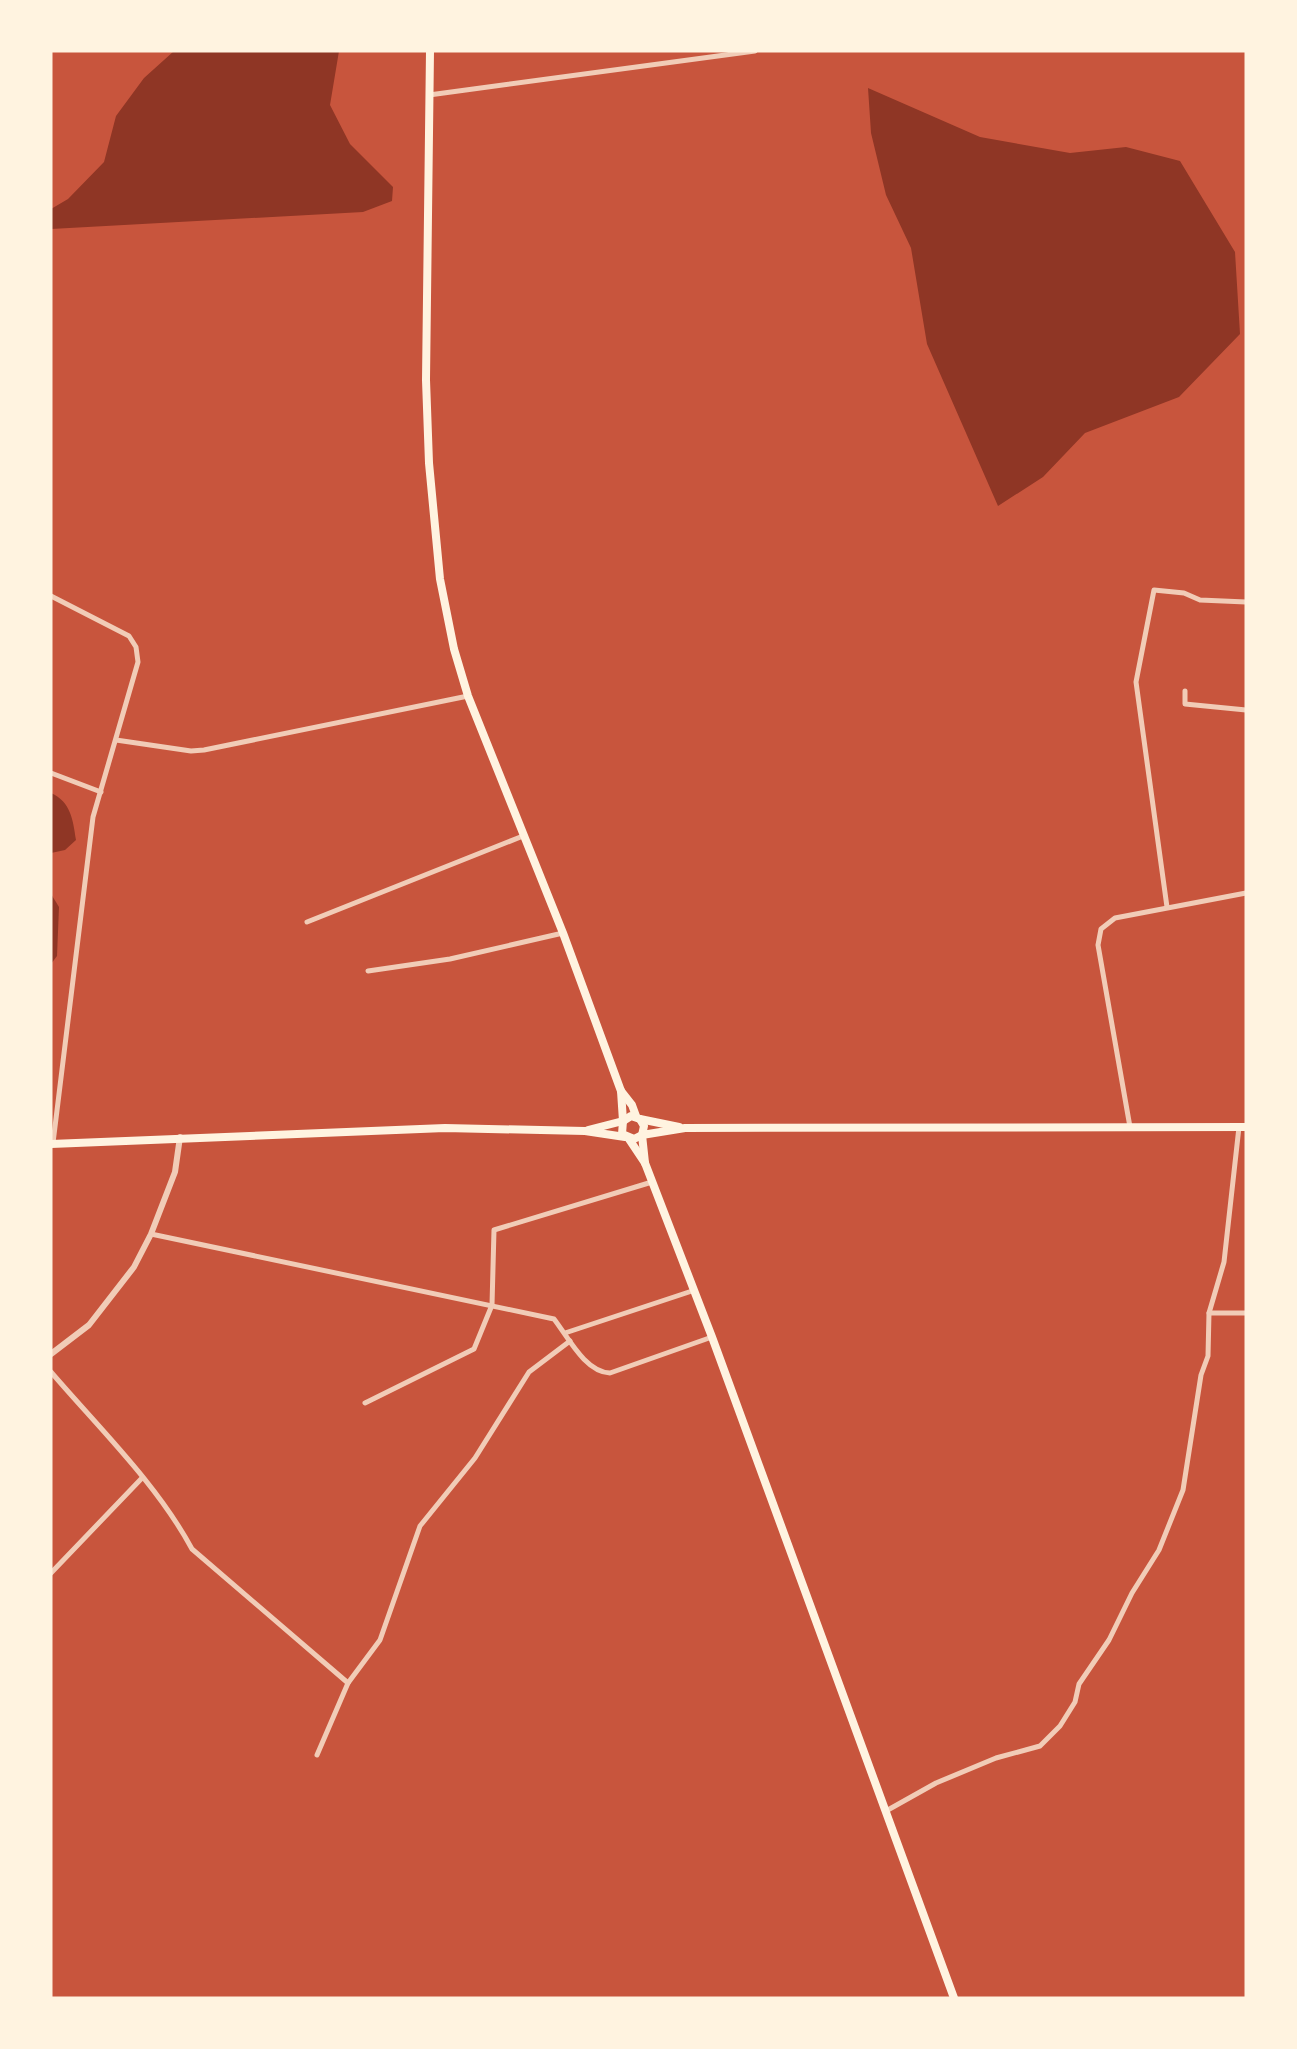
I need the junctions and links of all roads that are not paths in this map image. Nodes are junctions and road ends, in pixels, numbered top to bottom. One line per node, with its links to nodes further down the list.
1 (430, 51): 3 (main road)
2 (755, 51): 3 (street)
3 (429, 95): 7 (main road)
4 (51, 596): 9 (street)
5 (1246, 602): 14 (street)
6 (1185, 691): 8 (street)
7 (468, 696): 9 (street); 12 (main road)
8 (1246, 710)
9 (116, 740): 11 (street)
10 (51, 773): 11 (street)
11 (101, 792): 28 (street)
12 (523, 836): 15 (street); 16 (main road)
13 (1246, 893): 14 (street)
14 (1167, 907): 21 (street)
15 (307, 922)
16 (563, 933): 17 (street); 18 (main road)
17 (368, 971)
18 (621, 1090): 19 (main road); 20 (main road)
19 (638, 1118): 20 (main road); 23 (main road); 25 (main road)
20 (623, 1121): 24 (main road); 27 (main road)
21 (1130, 1127): 22 (main road); 23 (main road)
22 (1243, 1127): 34 (street)
23 (685, 1128): 25 (main road)
24 (585, 1131): 26 (main road); 27 (main road)
25 (642, 1135): 27 (main road); 29 (main road)
26 (180, 1137): 28 (main road); 31 (street)
27 (627, 1138): 29 (main road)
28 (52, 1143)
29 (645, 1163): 30 (main road)
30 (652, 1182): 32 (main road); 33 (street)
31 (151, 1234): 33 (street); 39 (street)
32 (693, 1291): 36 (street); 37 (main road)
33 (492, 1305): 36 (street); 41 (street)
34 (1209, 1313): 35 (street); 46 (street)
35 (1246, 1313)
36 (565, 1333): 38 (street)
37 (712, 1337): 38 (street); 46 (main road)
38 (570, 1341): 44 (street)
39 (51, 1354)
40 (51, 1372): 42 (street)
41 (365, 1403)
42 (142, 1478): 43 (street); 44 (street)
43 (51, 1573)
44 (348, 1683): 45 (street)
45 (317, 1755)
46 (886, 1811): 47 (main road)
47 (954, 1998)

